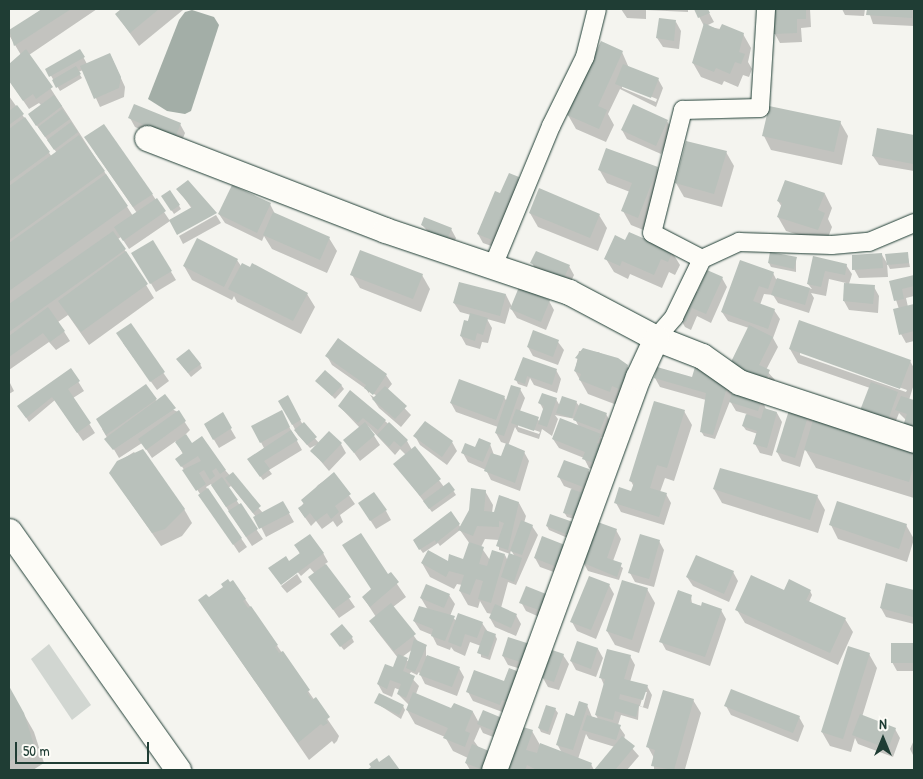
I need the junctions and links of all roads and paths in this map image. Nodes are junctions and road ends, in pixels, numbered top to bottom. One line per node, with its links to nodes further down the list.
1 (597, 9): 6 (street)
2 (766, 9): 5 (street)
3 (147, 138): 6 (street)
4 (914, 223): 5 (street)
5 (702, 259): 7 (street)
6 (493, 266): 7 (street)
7 (656, 338): 8 (street); 11 (street)
8 (914, 440)
9 (9, 531): 10 (street)
10 (178, 770)
11 (494, 770)

